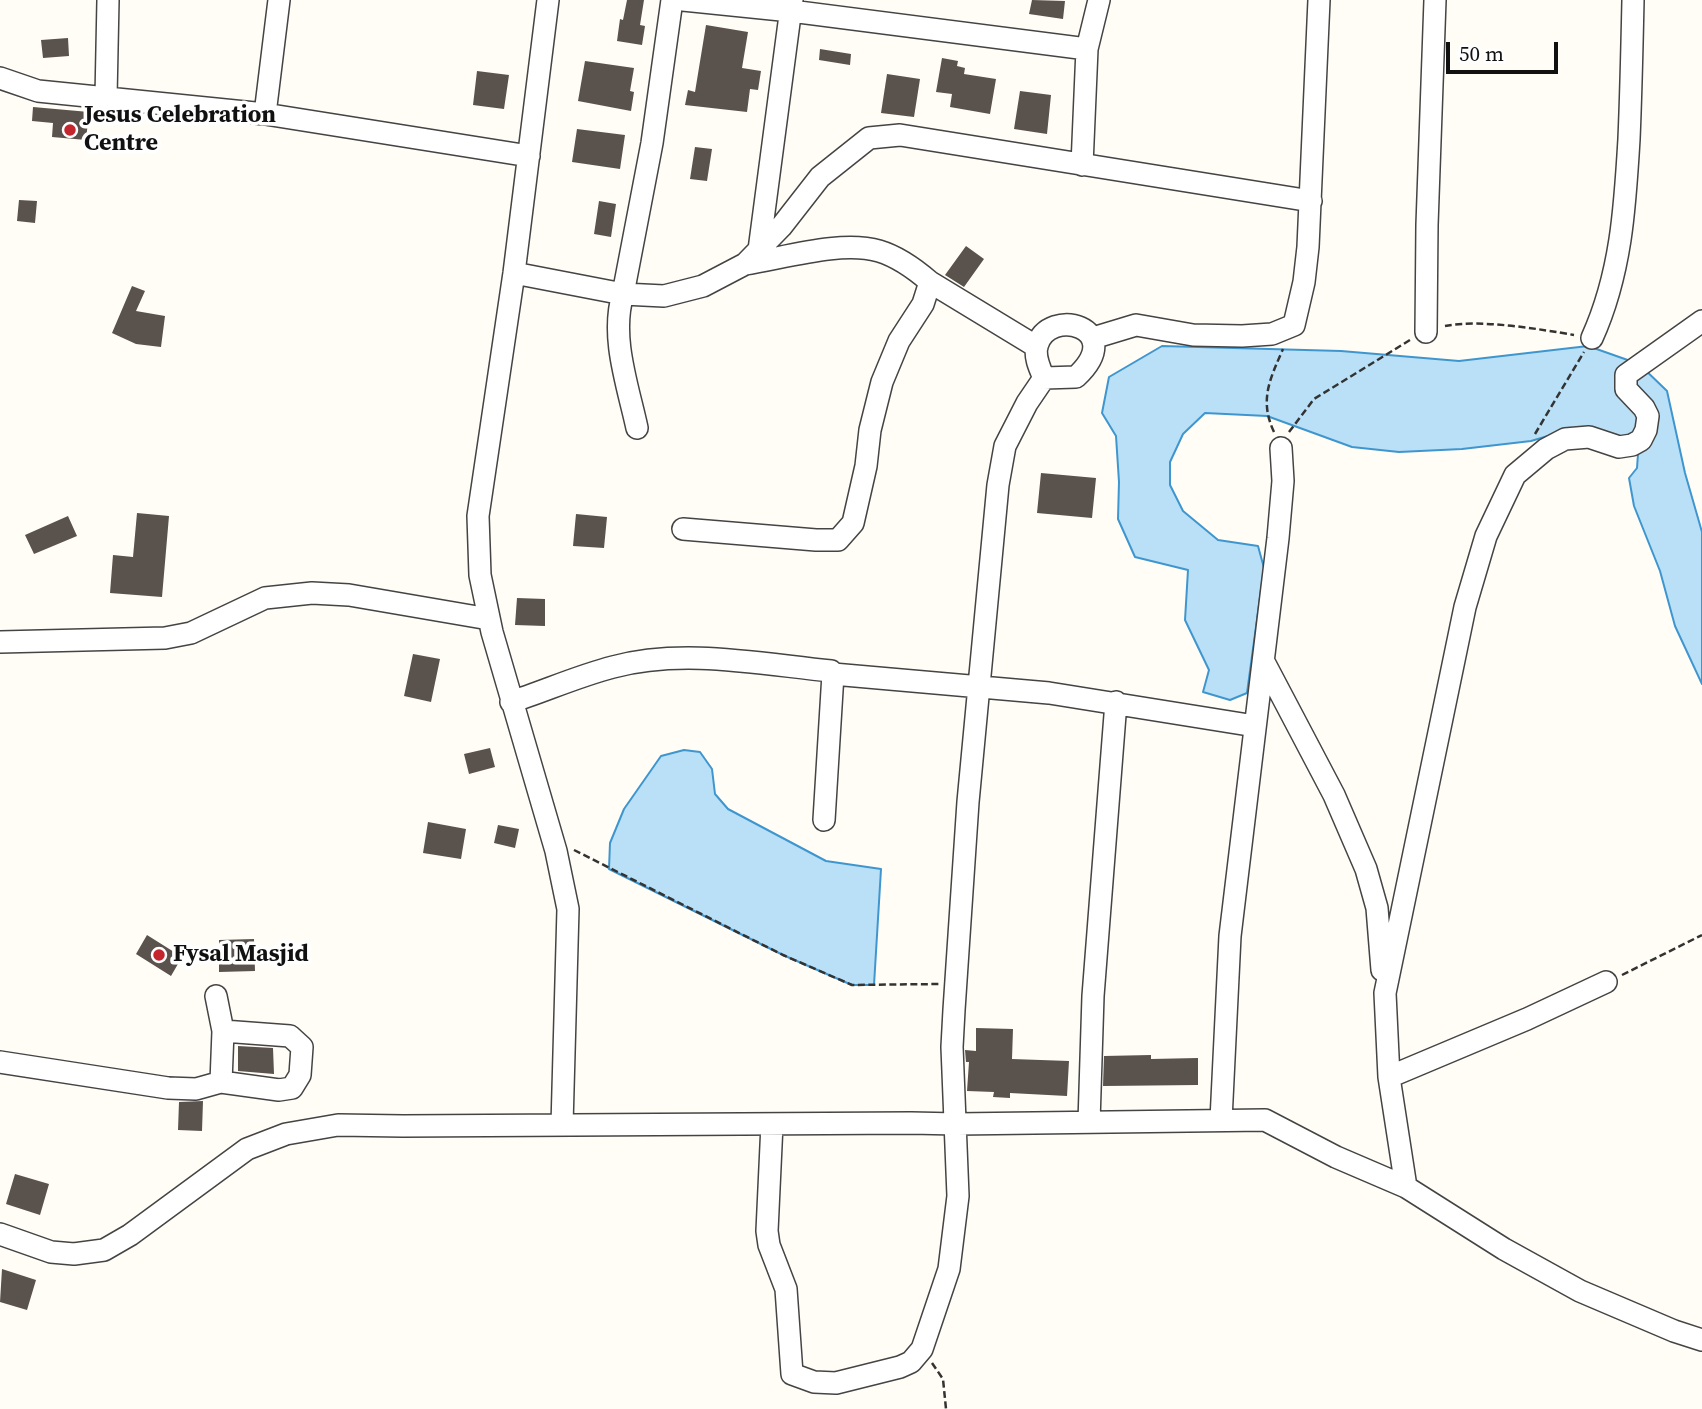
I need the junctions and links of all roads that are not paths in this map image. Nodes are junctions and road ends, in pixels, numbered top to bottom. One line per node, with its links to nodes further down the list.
1 (108, 0): 13 (street)
2 (279, 0): 14 (street)
3 (548, 0): 15 (street)
4 (672, 0): 21 (street)
5 (683, 0): 10 (street)
6 (1100, 0): 11 (street)
7 (1319, 0): 17 (street)
8 (1434, 0): 23 (street)
9 (1633, 0): 25 (street)
10 (791, 5): 11 (street); 18 (street)
11 (1087, 49): 16 (street)
12 (0, 78): 13 (street)
13 (106, 97): 14 (street)
14 (265, 114): 15 (street)
15 (528, 156): 19 (street)
16 (1082, 165): 17 (street); 18 (street)
17 (1311, 201): 24 (street)
18 (752, 257): 20 (street); 21 (street)
19 (514, 273): 21 (street); 31 (street)
20 (930, 282): 26 (street); 30 (street)
21 (623, 295): 28 (street)
22 (1701, 321): 41 (street)
23 (1426, 332)
24 (1093, 338): 26 (street); 27 (street)
25 (1592, 338)
26 (1037, 346): 27 (street)
27 (1044, 378): 35 (street)
28 (637, 428)
29 (1281, 447): 33 (street)
30 (683, 528)
31 (489, 619): 32 (street); 36 (street)
32 (0, 642)
33 (1264, 662): 38 (street); 41 (street)
34 (833, 674): 35 (street); 36 (street); 39 (street)
35 (978, 687): 37 (street); 50 (street)
36 (511, 702): 51 (street)
37 (1116, 702): 38 (street); 48 (street)
38 (1255, 726): 47 (street)
39 (824, 820)
40 (1606, 982): 45 (street)
41 (1385, 993): 45 (street)
42 (216, 996): 43 (street)
43 (223, 1031): 46 (street); 46 (street)
44 (0, 1062): 46 (street)
45 (1389, 1077): 52 (street)
46 (221, 1082)
47 (1221, 1120): 48 (street); 52 (street)
48 (1089, 1122): 50 (street)
49 (772, 1124): 50 (street); 50 (street); 51 (street)
50 (957, 1124)
51 (562, 1125): 53 (street)
52 (1406, 1187): 54 (street)
53 (0, 1234)
54 (1702, 1340)

